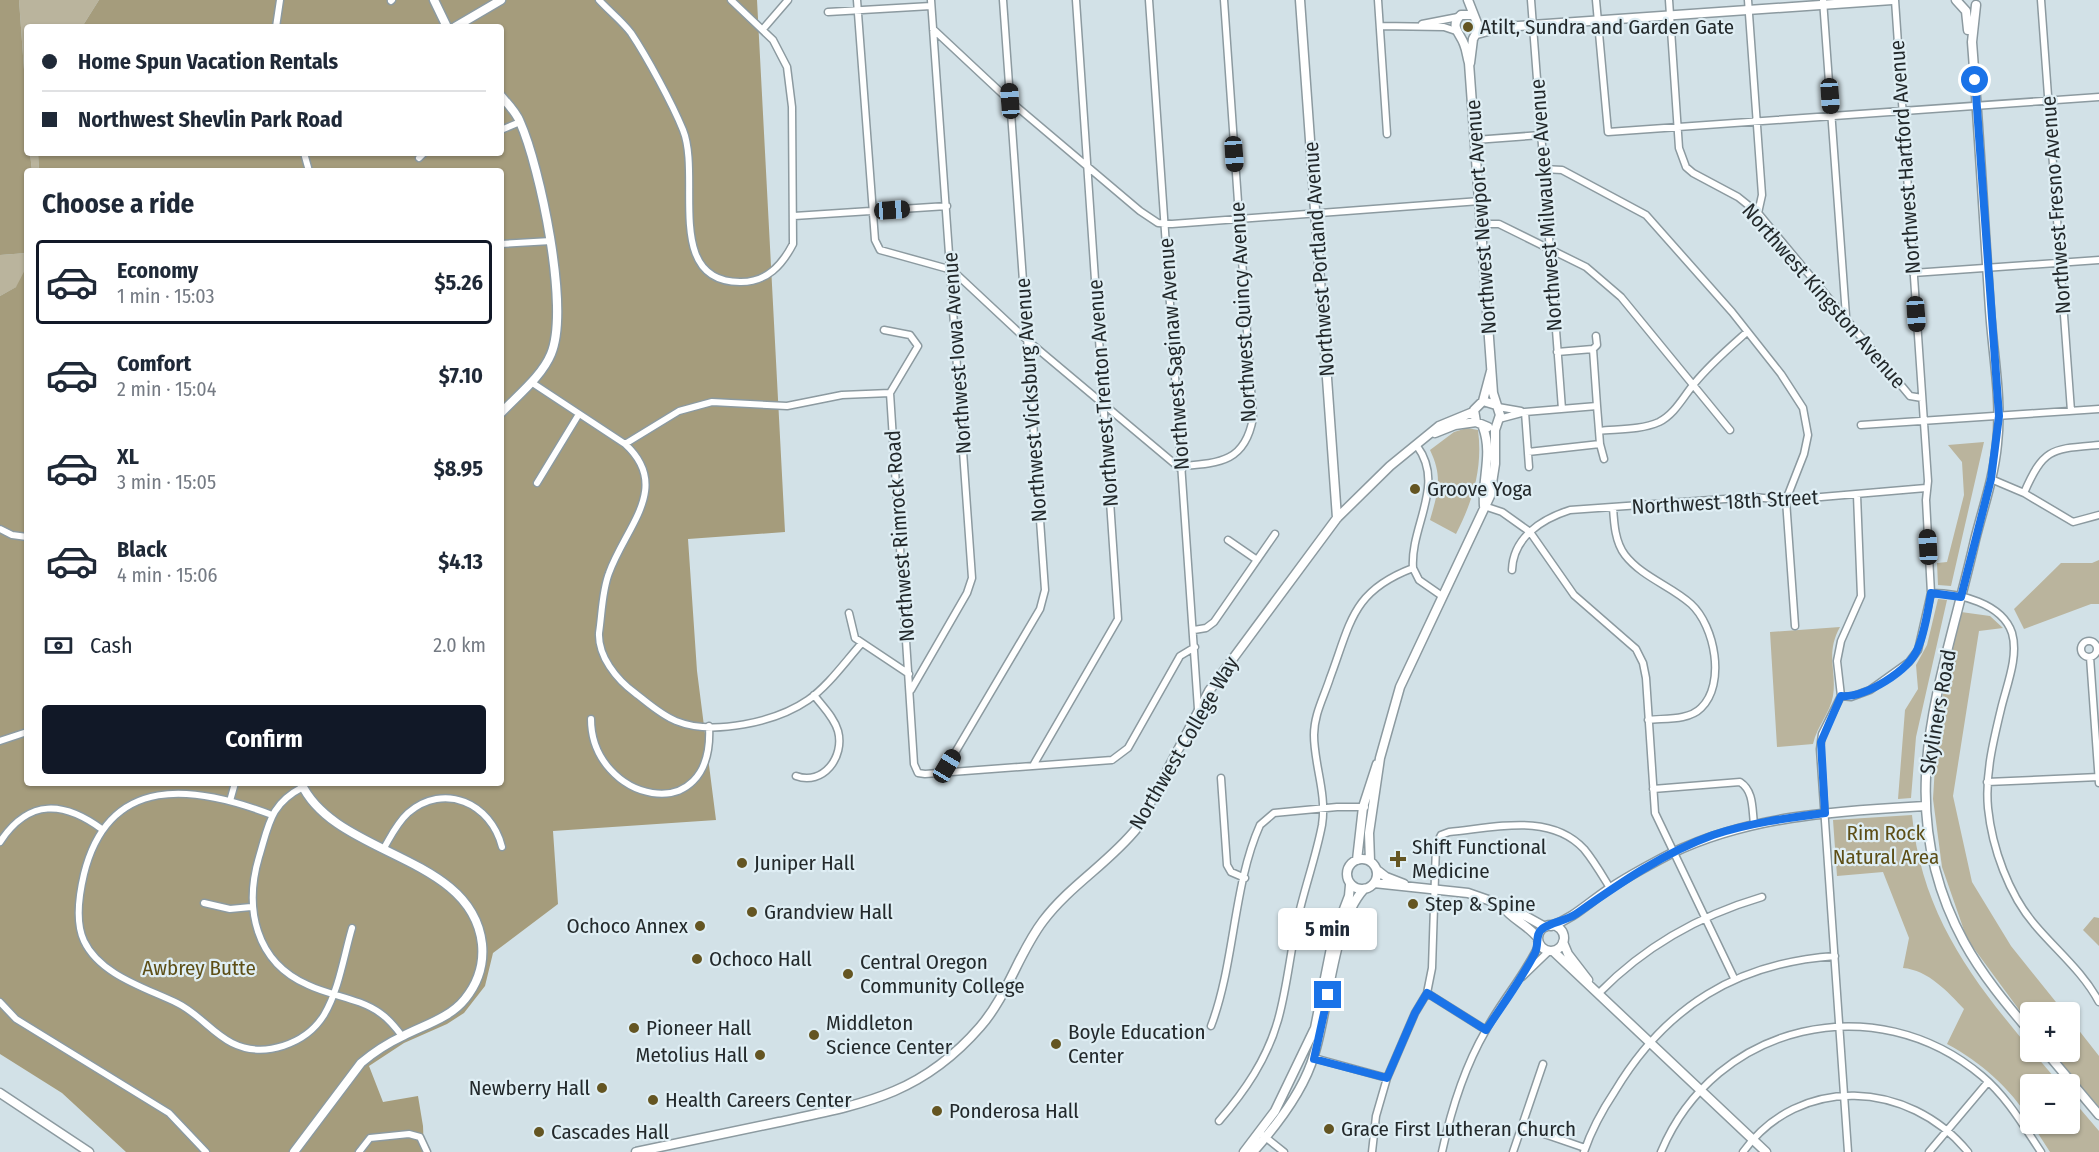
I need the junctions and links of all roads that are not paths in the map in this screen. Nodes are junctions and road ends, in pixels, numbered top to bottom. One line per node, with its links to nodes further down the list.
1 (280, 0): 33 (street)
2 (434, 0): 34 (street)
3 (501, 0): 35 (street)
4 (599, 0): 67 (street)
5 (731, 0): 40 (street)
6 (788, 0): 40 (street)
7 (857, 0): 26 (street)
8 (1003, 0): 48 (street, Northwest Vicksburg Avenue)
9 (1076, 0): 60 (street, Northwest Trenton Avenue)
10 (1149, 0): 69 (street, Northwest Saginaw Avenue)
11 (1224, 0): 68 (street, Northwest Quincy Avenue)
12 (1300, 0): 66 (street, Northwest Portland Avenue)
13 (1378, 0): 38 (street)
14 (1463, 0): 30 (street)
15 (1468, 0): 31 (street)
16 (1531, 0): 37 (street, Northwest Milwaukee Avenue)
17 (1596, 0): 32 (street)
18 (1669, 0): 29 (street, Northwest Kingston Avenue)
19 (1748, 0): 27 (street)
20 (1893, 0): 25 (street); 51 (street, Northwest Hartford Avenue)
21 (2041, 0): 49 (street, Northwest Fresno Avenue)
22 (1957, 2): 23 (street); 44 (street)
23 (1979, 2): 44 (street)
24 (931, 3): 26 (street); 41 (street, Northwest Iowa Avenue)
25 (1823, 3): 27 (street); 52 (street)
26 (858, 10): 28 (street); 64 (street)
27 (1749, 10): 29 (street); 53 (street)
28 (828, 12)
29 (1670, 15): 32 (street); 55 (street, Northwest Kingston Avenue)
30 (1460, 16): 31 (street); 36 (street); 42 (street)
31 (1474, 16): 39 (street); 43 (street)
32 (1597, 21): 37 (street); 55 (street)
33 (276, 24)
34 (446, 24)
35 (460, 24)
36 (1418, 25): 38 (street); 42 (street)
37 (1532, 25): 39 (street); 58 (street, Northwest Milwaukee Avenue)
38 (1380, 26): 57 (street)
39 (1503, 27): 43 (street)
40 (763, 29): 67 (street)
41 (933, 29): 48 (street); 63 (street, Northwest Iowa Avenue)
42 (1458, 34): 43 (street); 45 (street, Northwest Newport Avenue)
43 (1476, 35): 45 (street, Northwest Newport Avenue)
44 (1972, 42): 50 (street, Skyliners Road)
45 (1470, 63): 59 (street, Northwest Newport Avenue)
46 (2099, 97): 49 (street)
47 (504, 100): 54 (street)
48 (1010, 101): 60 (street); 83 (street, Northwest Vicksburg Avenue)
49 (2050, 101): 50 (street); 75 (street, Northwest Fresno Avenue)
50 (1977, 106): 51 (street); 76 (street, Skyliners Road)
51 (1904, 111): 52 (street); 78 (street, Northwest Hartford Avenue)
52 (1831, 116): 53 (street); 79 (street)
53 (1757, 121): 55 (street); 65 (street)
54 (520, 122): 56 (street); 71 (street)
55 (1678, 127): 65 (street, Northwest Kingston Avenue)
56 (504, 129)
57 (1387, 134)
58 (1541, 135): 59 (street); 61 (street, Northwest Milwaukee Avenue)
59 (1475, 140): 62 (street, Northwest Newport Avenue)
60 (1087, 164): 69 (street); 92 (street, Northwest Trenton Avenue)
61 (1543, 169): 73 (street, Northwest Milwaukee Avenue); 81 (street)
62 (1480, 201): 66 (street); 70 (street, Northwest Newport Avenue)
63 (947, 206): 64 (street); 77 (street, Northwest Iowa Avenue)
64 (873, 212): 67 (street); 77 (street)
65 (1758, 213): 79 (street, Northwest Kingston Avenue)
66 (1315, 214): 68 (street); 127 (street, Northwest Portland Avenue)
67 (794, 216)
68 (1239, 220): 69 (street); 117 (street, Northwest Quincy Avenue)
69 (1165, 224): 117 (street, Northwest Saginaw Avenue)
70 (1481, 224): 73 (street); 86 (street, Northwest Newport Avenue)
71 (551, 241): 72 (street); 87 (street)
72 (504, 244)
73 (1549, 250): 85 (street, Northwest Milwaukee Avenue); 88 (street)
74 (2099, 260): 75 (street)
75 (2060, 262): 76 (street); 98 (street, Northwest Fresno Avenue)
76 (1987, 267): 78 (street); 102 (street, Skyliners Road)
77 (952, 270): 83 (street); 146 (street, Northwest Iowa Avenue)
78 (1913, 273): 90 (street, Northwest Hartford Avenue)
79 (1846, 316): 90 (street, Northwest Kingston Avenue)
80 (884, 330): 89 (street)
81 (1747, 332): 88 (street); 123 (street)
82 (1596, 336): 84 (street)
83 (1027, 340): 92 (street); 156 (street, Northwest Vicksburg Avenue)
84 (1593, 349): 85 (street); 94 (street)
85 (1557, 352): 95 (street, Northwest Milwaukee Avenue)
86 (1491, 370): 91 (street, Northwest Newport Avenue); 93 (street, Northwest Newport Avenue)
87 (531, 382): 97 (street); 101 (street)
88 (1693, 385): 107 (street); 108 (street)
89 (890, 393): 110 (street); 145 (street, Northwest Rimrock Road)
90 (1922, 398): 104 (street, Northwest Hartford Avenue)
91 (1483, 401): 93 (street); 99 (street)
92 (1104, 406): 117 (street); 155 (street, Northwest Trenton Avenue)
93 (1497, 406): 100 (street); 103 (street, Northwest Newport Avenue)
94 (1597, 406): 95 (street); 108 (street)
95 (1562, 409): 100 (street)
96 (2099, 409): 98 (street)
97 (504, 410)
98 (2071, 411): 102 (street)
99 (1473, 412): 105 (street); 109 (street, Northwest College Way)
100 (1525, 412): 103 (street); 114 (street)
101 (579, 414): 110 (street); 119 (street)
102 (1999, 416): 104 (street); 118 (street, Skyliners Road)
103 (1498, 421): 105 (street, Northwest College Way); 124 (street, Northwest Newport Avenue)
104 (1924, 421): 106 (street); 120 (street, Northwest Hartford Avenue)
105 (1480, 425): 109 (street, Northwest College Way); 124 (street)
106 (1861, 425)
107 (1730, 430)
108 (1599, 431): 111 (street)
109 (1434, 433): 113 (street, Northwest College Way)
110 (625, 444): 152 (street)
111 (1600, 444): 114 (street); 115 (street)
112 (2099, 445): 121 (street)
113 (1417, 446): 127 (street, Northwest College Way); 134 (street)
114 (1528, 452): 116 (street)
115 (1604, 459)
116 (1529, 467)
117 (1181, 468): 141 (street, Northwest Saginaw Avenue)
118 (1991, 479): 121 (street); 138 (street, Skyliners Road)
119 (537, 483)
120 (1926, 488): 122 (street, Northwest 18th Street); 136 (street, Northwest Hartford Avenue)
121 (2024, 493): 126 (street)
122 (1857, 495): 123 (street, Northwest 18th Street); 148 (street)
123 (1786, 500): 125 (street, Northwest 18th Street); 140 (street)
124 (1484, 506): 129 (street); 137 (street)
125 (1613, 507): 129 (street, Northwest 18th Street); 151 (street)
126 (2099, 515)
127 (1337, 518): 149 (street, Northwest College Way)
128 (0, 529): 131 (street)
129 (1530, 532): 135 (street, Northwest 18th Street); 151 (street)
130 (1275, 534): 133 (street)
131 (24, 537)
132 (1228, 540): 133 (street)
133 (1257, 560): 141 (street)
134 (1413, 568): 137 (street); 168 (street)
135 (1512, 570)
136 (1931, 593): 138 (street); 148 (street, Northwest Hartford Avenue)
137 (1442, 596): 169 (street)
138 (1961, 597): 160 (street); 167 (street, Skyliners Road)
139 (849, 613): 142 (street)
140 (1795, 626)
141 (1194, 630): 143 (street, Northwest Saginaw Avenue)
142 (861, 644): 145 (street); 147 (street)
143 (1195, 646): 149 (street, Northwest Saginaw Avenue); 155 (street)
144 (2090, 657): 158 (street)
145 (909, 674): 146 (street, Northwest Rimrock Road)
146 (910, 691): 156 (street, Northwest Rimrock Road)
147 (814, 695): 152 (street); 157 (street)
148 (1841, 696): 170 (street)
149 (1198, 709): 235 (street, Northwest College Way)
150 (591, 719): 152 (street)
151 (1648, 720): 165 (street)
152 (709, 726)
153 (24, 733): 154 (street)
154 (0, 741)
155 (1034, 764): 156 (street)
156 (943, 773)
157 (796, 776)
158 (2099, 777): 160 (street); 161 (street)
159 (1221, 778): 181 (street)
160 (1987, 782): 208 (street)
161 (2099, 783)
162 (234, 786): 166 (street)
163 (301, 786): 171 (street)
164 (303, 786): 176 (street)
165 (1653, 789): 172 (street); 177 (street)
166 (230, 801): 171 (street); 173 (street)
167 (1925, 806): 170 (street); 209 (street, Skyliners Road)
168 (1324, 808): 169 (street); 181 (street); 194 (street)
169 (1367, 808): 178 (street); 179 (street)
170 (1825, 813): 172 (street); 201 (street)
171 (272, 815): 190 (street)
172 (1754, 824): 177 (street)
173 (104, 830): 174 (street); 206 (street)
174 (0, 842)
175 (502, 847): 176 (street)
176 (384, 848): 213 (street)
177 (1672, 853): 185 (street); 193 (street)
178 (1357, 860): 179 (street); 183 (street)
179 (1370, 861): 180 (street)
180 (1377, 870): 182 (street); 184 (street)
181 (1245, 878): 210 (street)
182 (1374, 883): 184 (street); 186 (street)
183 (1350, 885): 186 (street); 197 (street)
184 (1416, 887): 187 (street)
185 (1610, 888): 187 (street); 192 (street)
186 (1364, 889): 197 (street)
187 (1435, 889): 191 (street); 205 (street)
188 (1762, 897): 193 (street)
189 (204, 903): 190 (street)
190 (251, 907): 206 (street)
191 (1503, 907): 195 (street); 199 (street)
192 (1574, 915): 195 (street); 198 (street)
193 (1705, 918): 203 (street); 204 (street)
194 (1297, 923): 197 (street); 224 (street)
195 (1548, 926): 198 (street); 199 (street)
196 (352, 928): 206 (street)
197 (1339, 933): 215 (street); 227 (street)
198 (1563, 939): 200 (street); 204 (street)
199 (1538, 941): 200 (street); 202 (street)
200 (1551, 951): 202 (street); 204 (street)
201 (1835, 956): 203 (street); 211 (street)
202 (1522, 978): 212 (street)
203 (1734, 978): 214 (street)
204 (1597, 990): 214 (street)
205 (1427, 993): 212 (street); 218 (street)
206 (333, 994): 213 (street)
207 (0, 1002): 231 (street)
208 (2099, 1002)
209 (2020, 1019)
210 (1211, 1026)
211 (1840, 1026): 219 (street); 220 (street); 222 (street)
212 (1486, 1030): 240 (street)
213 (402, 1036): 232 (street)
214 (1650, 1042): 220 (street); 229 (street)
215 (1314, 1059): 218 (street); 227 (street)
216 (2054, 1062): 223 (street)
217 (1543, 1064): 225 (street)
218 (1387, 1078): 239 (street)
219 (1988, 1082): 226 (street); 248 (street)
220 (1702, 1090): 228 (street); 242 (street)
221 (0, 1093): 230 (street)
222 (1845, 1096): 226 (street); 228 (street); 245 (street)
223 (2099, 1115)
224 (1219, 1121)
225 (1521, 1126): 229 (street); 241 (street)
226 (1948, 1130): 246 (street); 247 (street)
227 (1263, 1136): 236 (street); 237 (street); 238 (street)
228 (1752, 1139): 243 (street); 244 (street)
229 (1585, 1150)
230 (89, 1152)
231 (206, 1152)
232 (294, 1152)
233 (359, 1152): 234 (street)
234 (427, 1152)
235 (636, 1152)
236 (1244, 1152)
237 (1253, 1152)
238 (1284, 1152)
239 (1372, 1152)
240 (1442, 1152)
241 (1513, 1152)
242 (1661, 1152)
243 (1743, 1152)
244 (1766, 1152)
245 (1848, 1152)
246 (1929, 1152)
247 (1968, 1152)
248 (2040, 1152)

